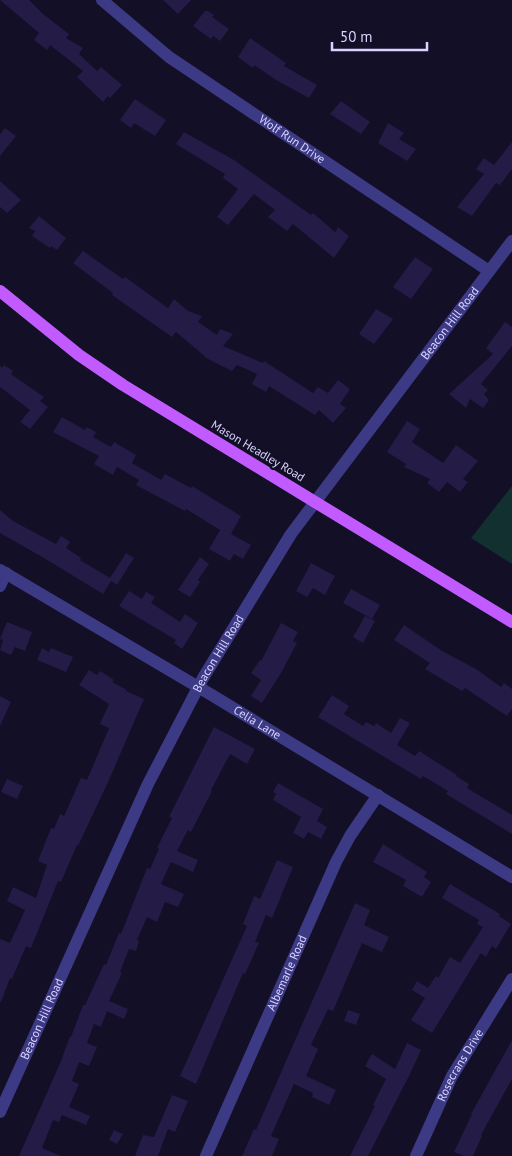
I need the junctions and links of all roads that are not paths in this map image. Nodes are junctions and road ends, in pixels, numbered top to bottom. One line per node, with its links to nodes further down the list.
1 (102, 0): 3 (street, Wolf Run Drive)
2 (512, 241): 3 (street, Beacon Hill Road)
3 (489, 270): 5 (street, Beacon Hill Road)
4 (0, 291): 5 (main road, Mason Headley Road)
5 (314, 501): 8 (main road, Mason Headley Road); 9 (street, Beacon Hill Road)
6 (3, 572): 7 (street); 9 (street, Celia Lane)
7 (0, 586)
8 (512, 622)
9 (198, 686): 10 (street, Celia Lane); 13 (street, Beacon Hill Road)
10 (378, 795): 11 (street, Celia Lane); 14 (street, Albemarle Road)
11 (512, 877)
12 (512, 979): 15 (street, Rosecrans Drive)
13 (0, 1112)
14 (206, 1156)
15 (416, 1156)

